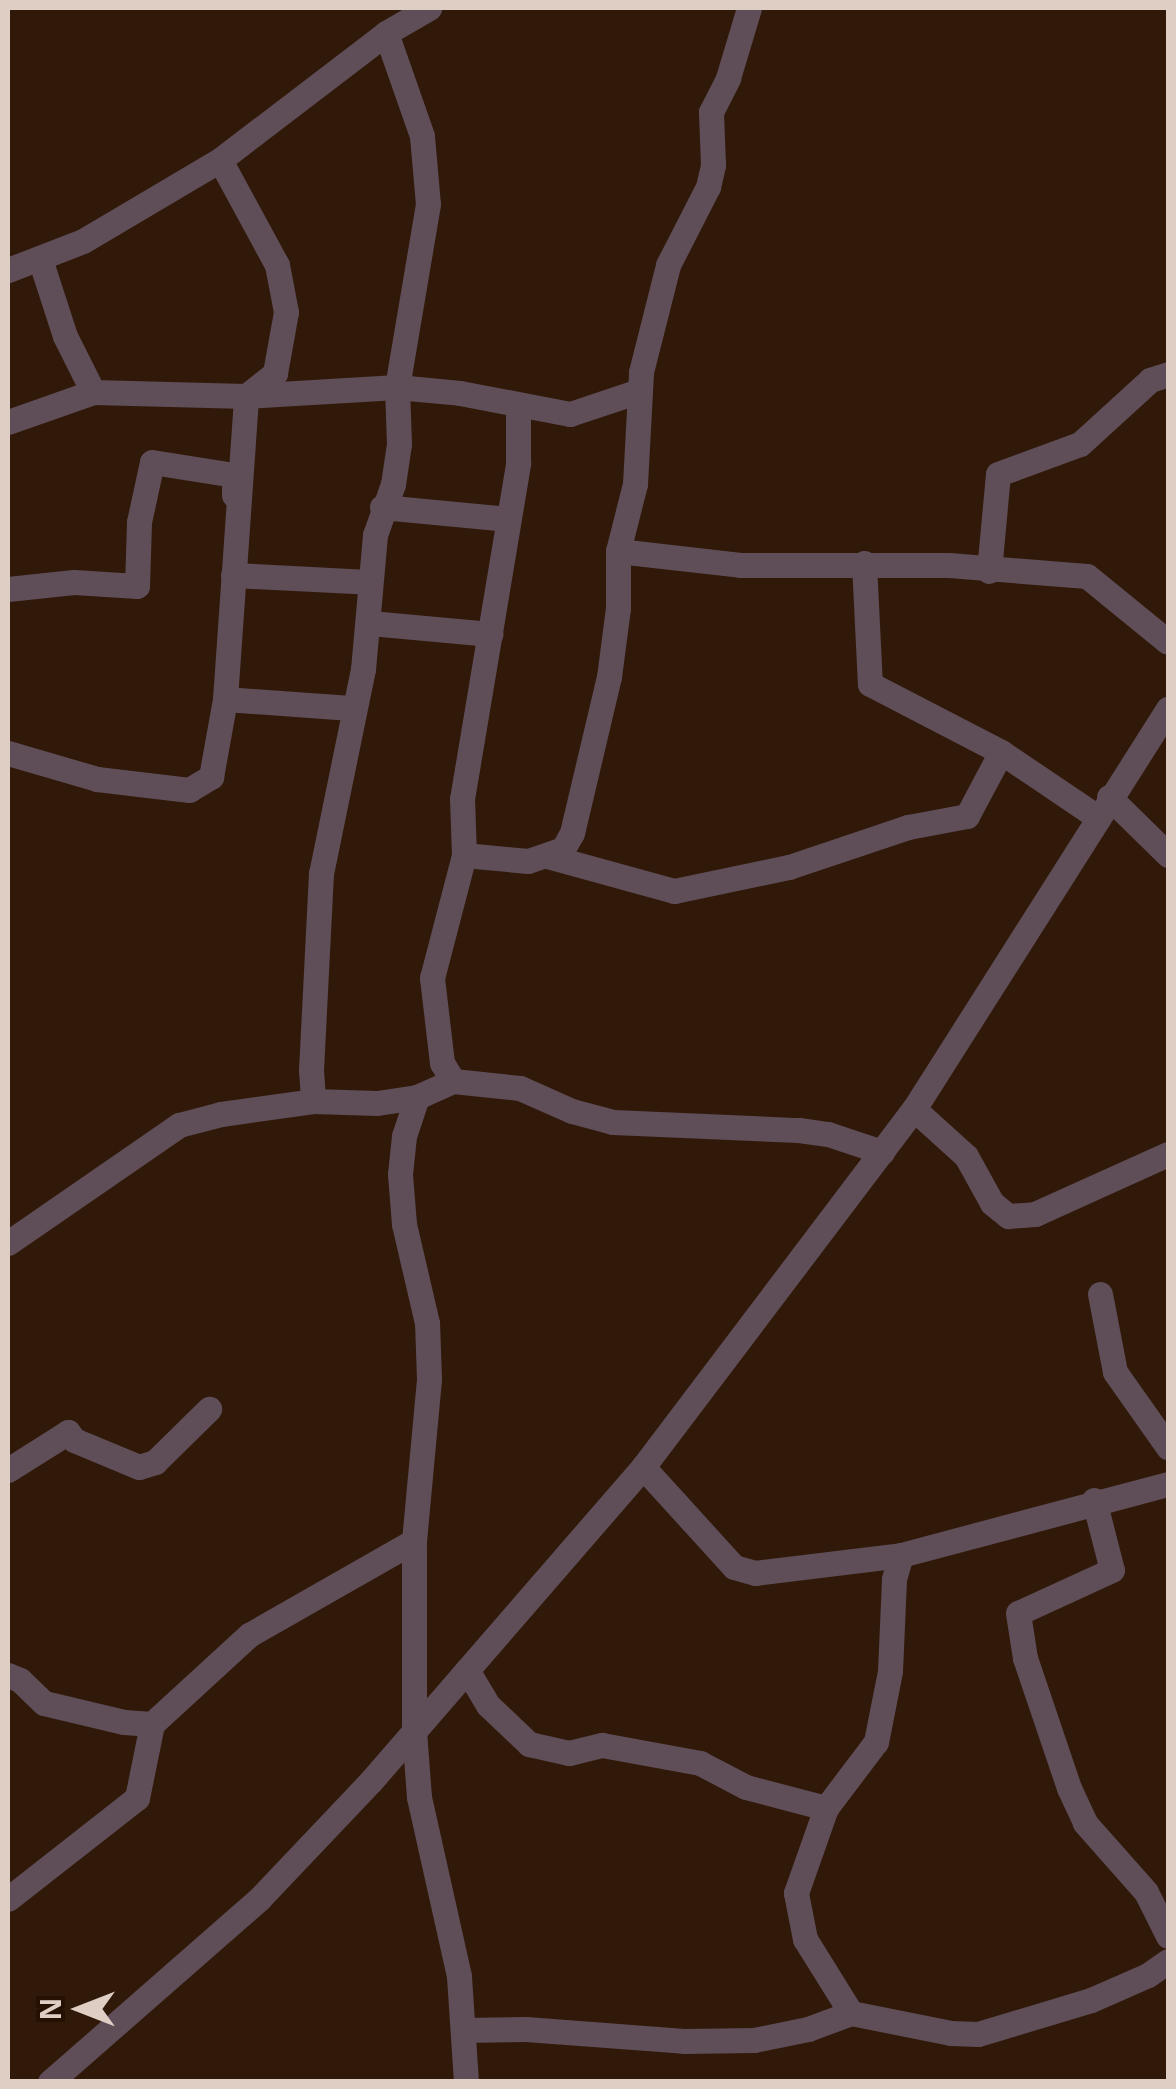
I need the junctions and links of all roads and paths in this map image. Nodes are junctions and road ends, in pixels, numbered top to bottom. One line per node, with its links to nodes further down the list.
1 (429, 8): 3 (street)
2 (748, 8): 9 (street)
3 (386, 33): 4 (street); 8 (street)
4 (220, 160): 5 (street); 11 (street)
5 (40, 259): 6 (street); 10 (street)
6 (8, 270)
7 (1168, 374): 18 (street)
8 (397, 387): 11 (street); 12 (street); 14 (street)
9 (639, 390): 12 (street); 16 (street)
10 (93, 392): 11 (street); 13 (street)
11 (246, 396): 19 (street)
12 (518, 406): 15 (street)
13 (8, 422)
14 (382, 506): 15 (street); 20 (street)
15 (508, 519): 23 (street)
16 (618, 551): 17 (street); 33 (street)
17 (864, 562): 18 (street); 29 (street)
18 (990, 571): 24 (street)
19 (233, 575): 20 (street); 21 (street); 25 (street)
20 (369, 582): 22 (street)
21 (9, 590)
22 (370, 622): 23 (street); 26 (street)
23 (490, 634): 31 (street)
24 (1168, 642)
25 (226, 700): 26 (street); 28 (street)
26 (351, 708): 36 (street)
27 (1168, 709): 30 (street)
28 (8, 752)
29 (1001, 752): 30 (street); 33 (street)
30 (1103, 806): 32 (street); 37 (street)
31 (464, 854): 33 (street); 34 (street)
32 (1168, 855)
33 (548, 856)
34 (453, 1081): 35 (street); 38 (street)
35 (417, 1097): 36 (street); 48 (street)
36 (313, 1101): 40 (street)
37 (914, 1109): 38 (street); 39 (street)
38 (882, 1152): 44 (street)
39 (1168, 1154)
40 (8, 1242)
41 (1100, 1294): 43 (street)
42 (209, 1409): 45 (street)
43 (1168, 1446)
44 (642, 1467): 49 (street); 50 (street)
45 (8, 1470)
46 (1168, 1484): 47 (street)
47 (1094, 1500): 49 (street); 56 (street)
48 (414, 1541): 52 (street); 53 (street)
49 (901, 1555): 54 (street)
50 (466, 1670): 53 (street); 54 (street)
51 (8, 1675): 52 (street)
52 (152, 1724): 55 (street)
53 (414, 1730): 59 (street); 60 (street)
54 (826, 1808): 58 (street)
55 (8, 1899)
56 (1168, 1936)
57 (1168, 1961): 58 (street)
58 (850, 2013): 59 (street)
59 (463, 2030): 61 (street)
60 (50, 2082)
61 (466, 2082)

